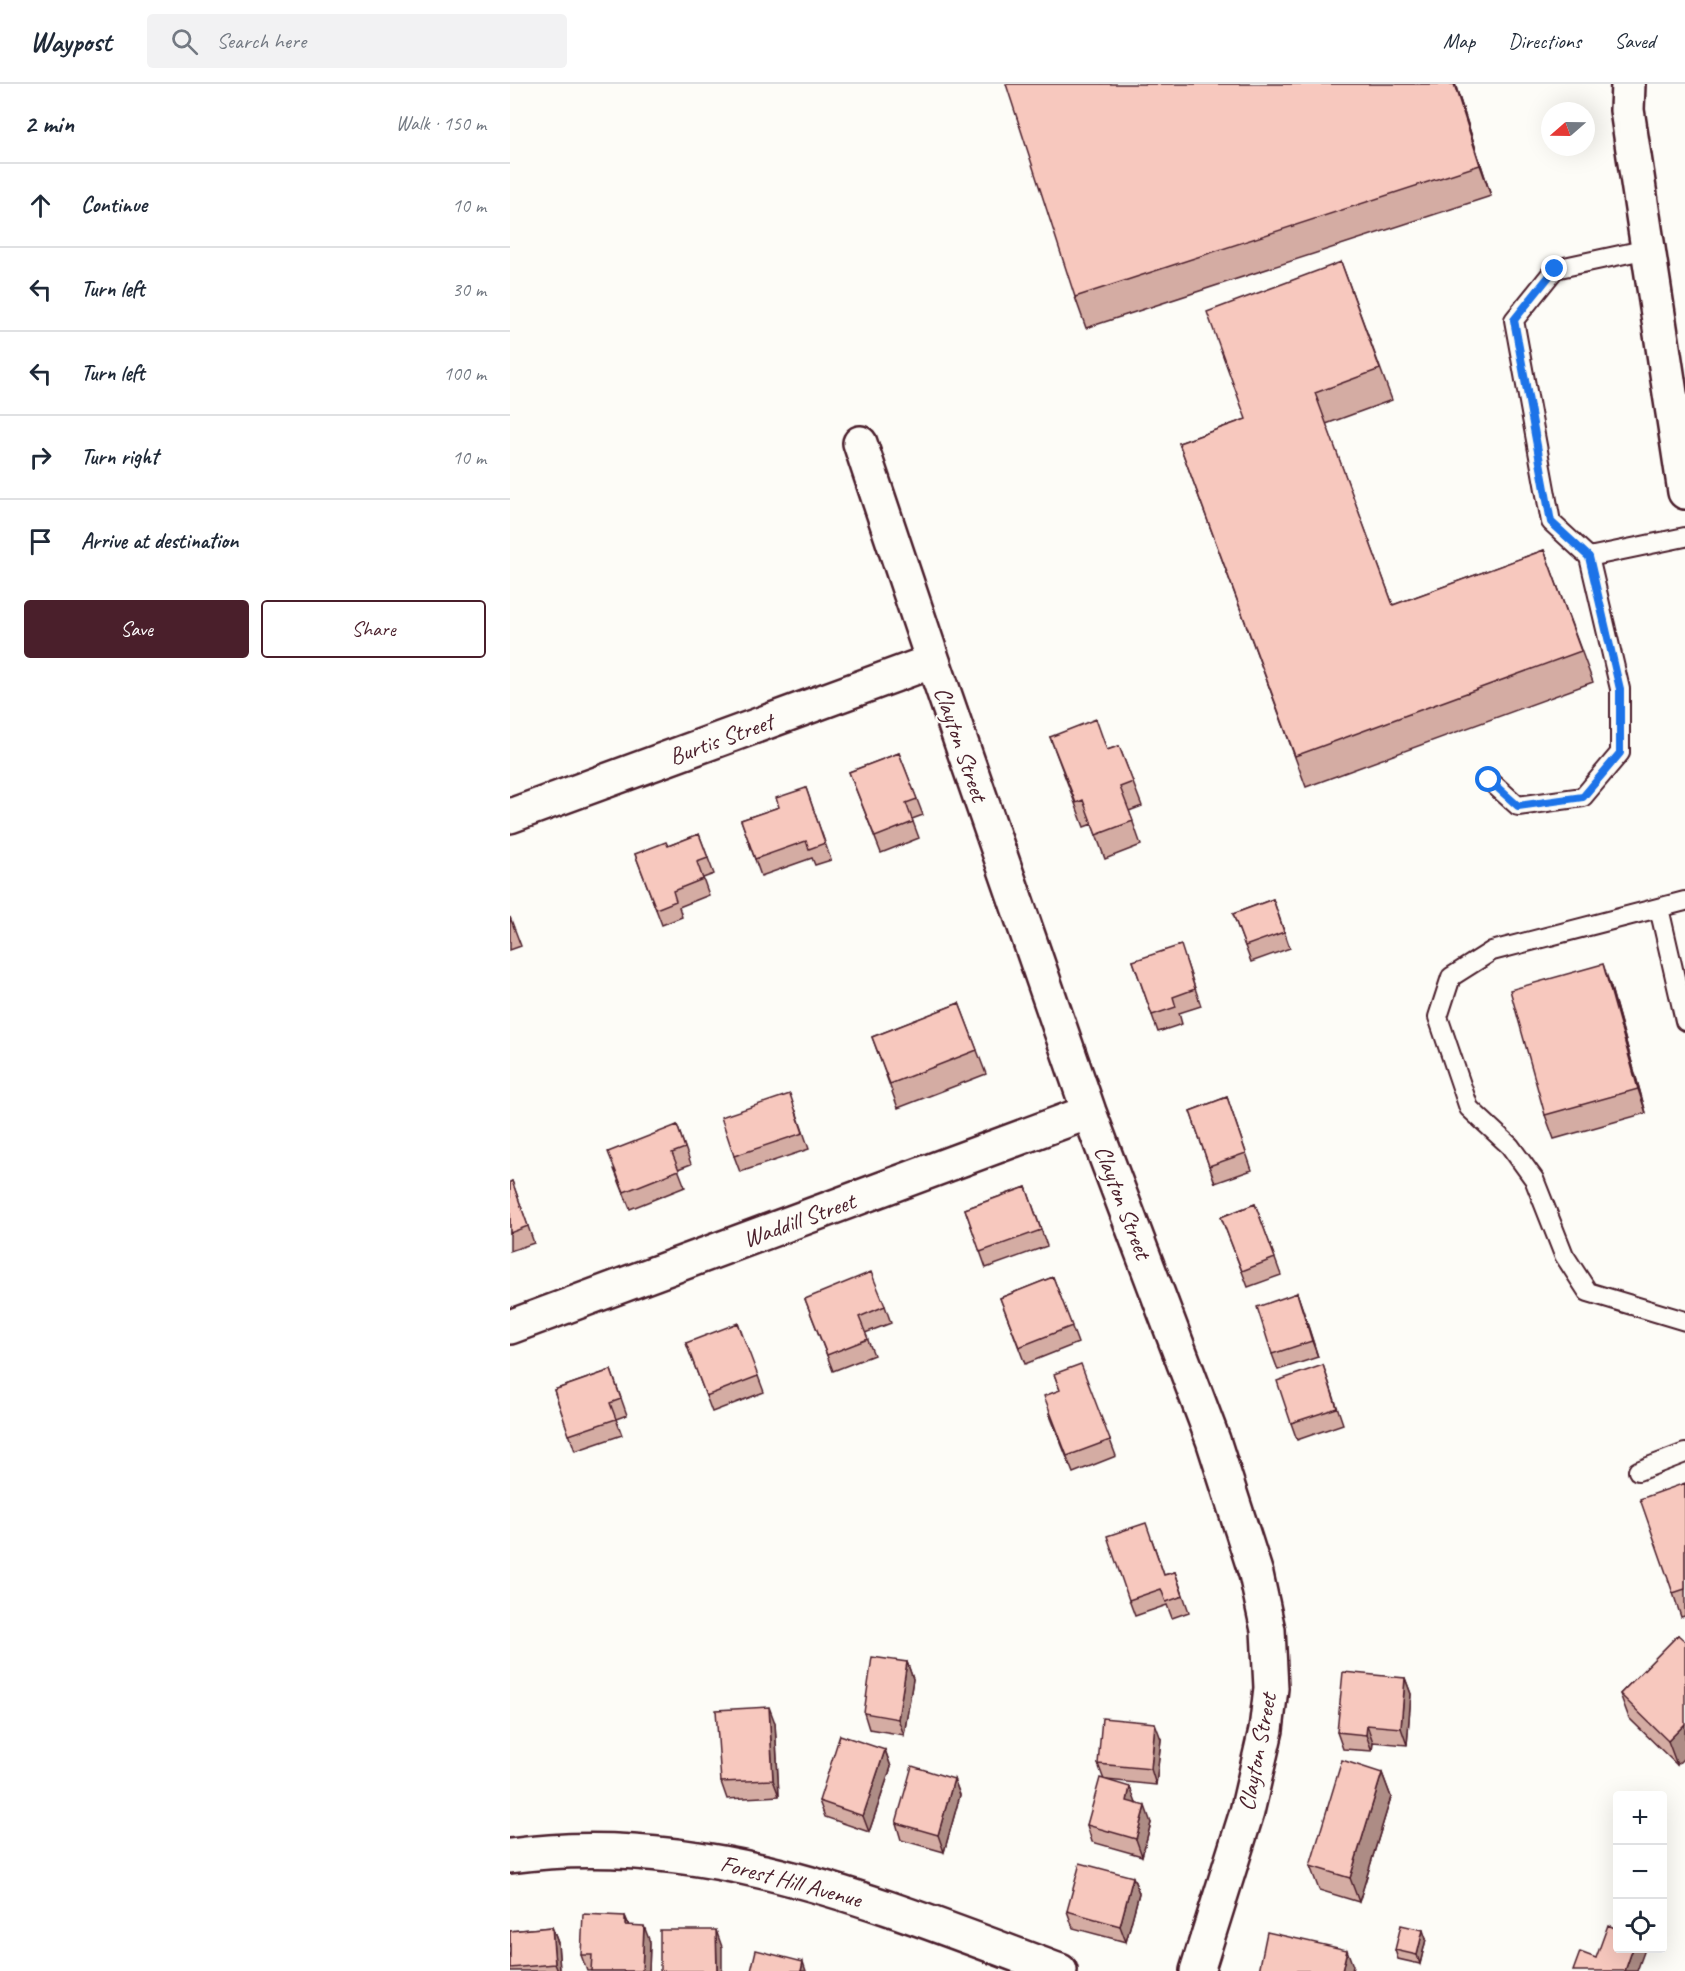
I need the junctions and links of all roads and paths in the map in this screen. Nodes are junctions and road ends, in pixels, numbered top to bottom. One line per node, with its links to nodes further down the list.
1 (1628, 84): 2 (street)
2 (1648, 249): 4 (street); 6 (lane)
3 (860, 442): 7 (street, Clayton Street)
4 (1685, 492)
5 (1685, 537): 6 (lane)
6 (1589, 557): 8 (lane)
7 (933, 661): 9 (street, Burtis Street); 13 (street, Clayton Street)
8 (1489, 780)
9 (510, 816)
10 (1685, 901): 11 (lane)
11 (1659, 908): 12 (lane); 14 (lane)
12 (1685, 1021)
13 (1089, 1113): 15 (street, Waddill Street); 20 (street, Clayton Street)
14 (1685, 1321)
15 (510, 1327)
16 (1685, 1453): 17 (lane)
17 (1638, 1471)
18 (510, 1856): 19 (street, Forest Hill Avenue)
19 (1060, 1971)
20 (1197, 1971)

